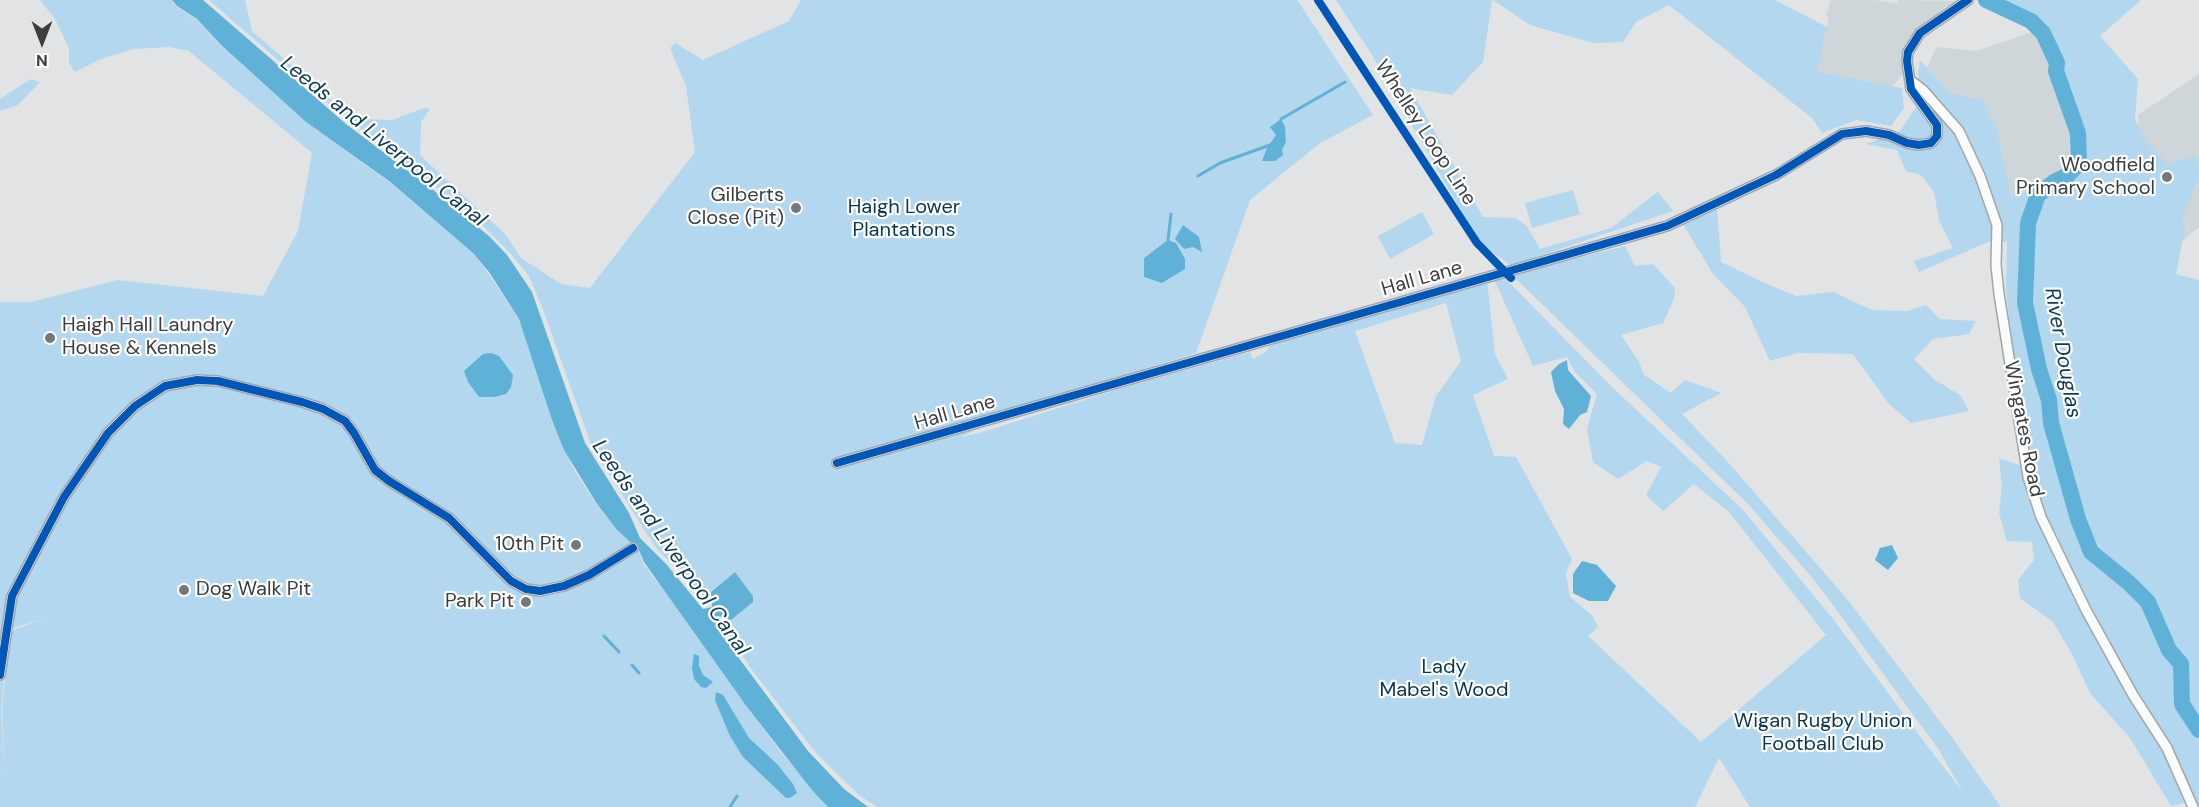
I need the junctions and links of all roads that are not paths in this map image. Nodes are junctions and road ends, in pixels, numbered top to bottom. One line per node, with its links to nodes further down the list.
1 (1968, 0): 2 (street)
2 (1910, 80): 3 (street, Hall Lane); 6 (street, Wingates Road)
3 (837, 463)
4 (633, 548): 5 (street)
5 (0, 675)
6 (2191, 806)

